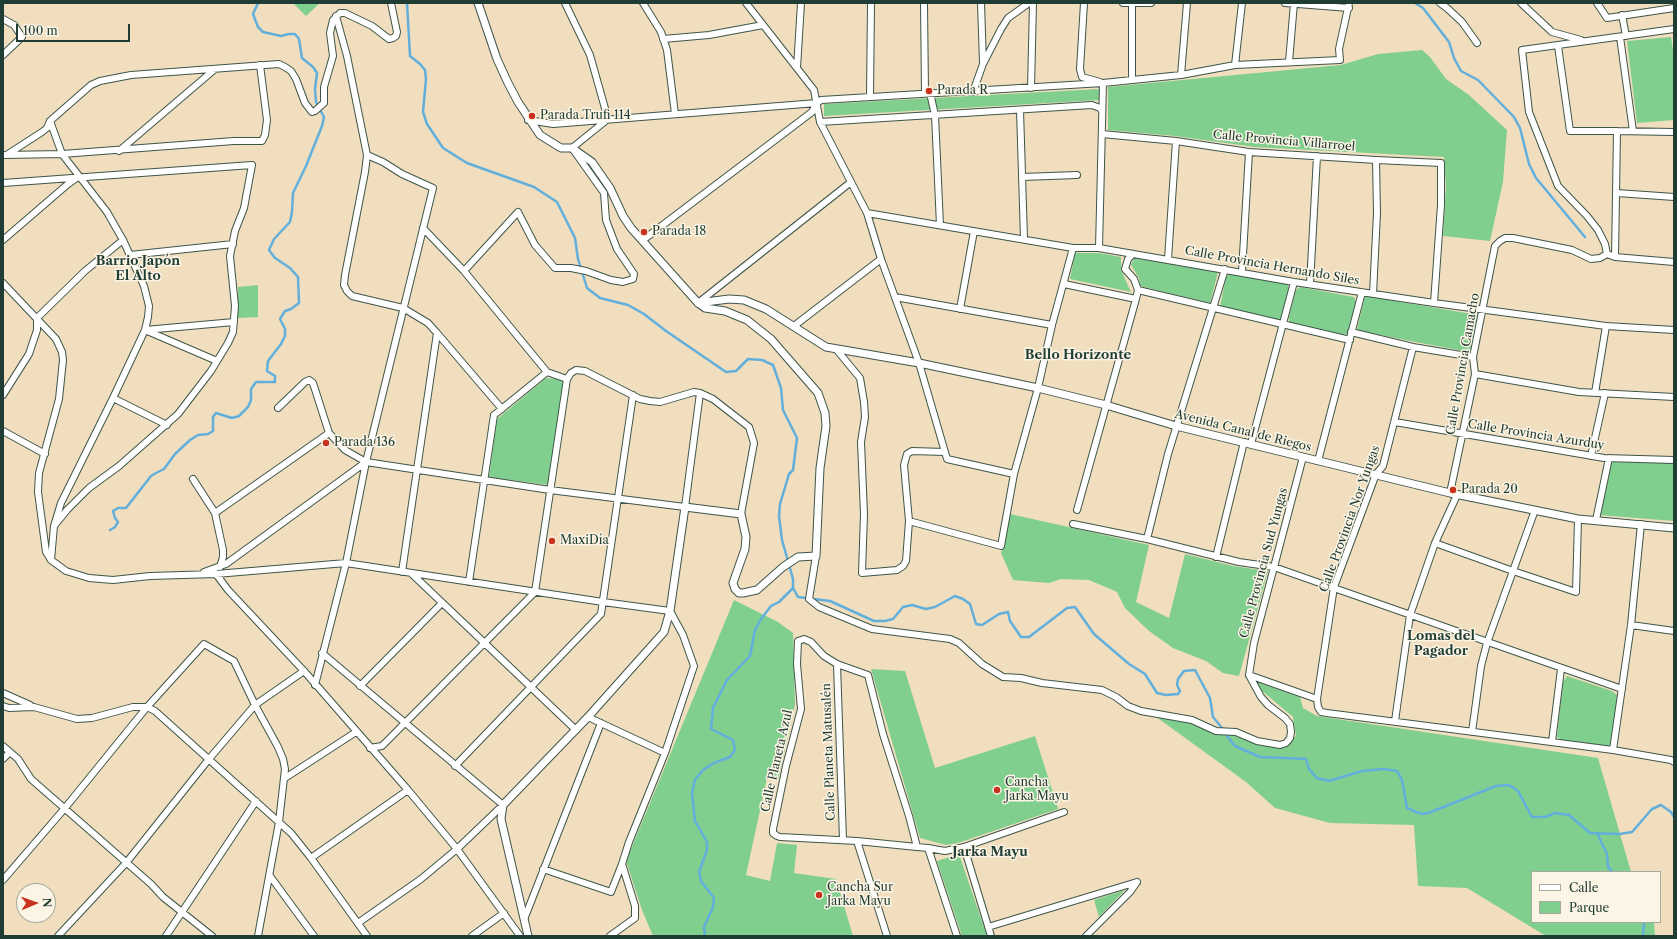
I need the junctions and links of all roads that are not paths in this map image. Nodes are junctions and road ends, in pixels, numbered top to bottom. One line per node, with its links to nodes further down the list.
1 (391, 3): 26 (street)
2 (478, 3): 54 (street)
3 (564, 3): 55 (street)
4 (643, 3): 31 (street)
5 (746, 3): 28 (street)
6 (801, 3): 40 (street)
7 (871, 3): 48 (street)
8 (924, 3): 47 (street)
9 (981, 3): 37 (street)
10 (1030, 3): 37 (street)
11 (1033, 3): 45 (street)
12 (1084, 3): 44 (street)
13 (1123, 3): 21 (street)
14 (1151, 3): 21 (street)
15 (1187, 3): 42 (street)
16 (1242, 3): 39 (street)
17 (1285, 3): 22 (street)
18 (1440, 3): 33 (street)
19 (1521, 3): 32 (street)
20 (1597, 3): 25 (street)
21 (1132, 4): 43 (street)
22 (1294, 4): 23 (street); 36 (street)
23 (1349, 6): 36 (street)
24 (1674, 8): 25 (street)
25 (1622, 15): 30 (street)
26 (336, 16): 38 (street); 68 (street)
27 (3, 19): 35 (street)
28 (763, 25): 31 (street); 40 (street)
29 (1674, 29): 30 (street)
30 (1623, 36): 32 (street); 59 (street)
31 (663, 40): 52 (street)
32 (1585, 41): 34 (street)
33 (1476, 43)
34 (1558, 46): 58 (street); 90 (street)
35 (3, 55)
36 (1289, 62): 39 (street)
37 (983, 64): 46 (street)
38 (260, 65): 41 (street); 64 (street)
39 (1235, 65): 42 (street)
40 (797, 68): 49 (street)
41 (215, 70): 56 (street); 64 (street)
42 (1181, 75): 43 (street)
43 (1132, 80): 44 (street)
44 (1103, 84): 45 (street); 51 (street)
45 (1031, 88): 46 (street)
46 (973, 92): 47 (street)
47 (928, 93): 48 (street); 53 (street)
48 (870, 97): 49 (street)
49 (819, 101): 52 (street); 57 (street); 84 (street)
50 (1020, 110): 51 (street); 53 (street); 73 (street)
51 (1102, 112): 61 (street)
52 (675, 114): 55 (street)
53 (935, 115): 57 (street); 79 (street)
54 (528, 120): 55 (street); 63 (street)
55 (608, 120): 63 (street)
56 (50, 121): 66 (street); 67 (street)
57 (820, 122): 74 (street)
58 (1617, 131): 59 (street); 76 (street)
59 (1633, 131): 60 (street)
60 (1674, 132)
61 (1102, 134): 62 (street, Calle Provincia Villarroel); 88 (street)
62 (1176, 140): 65 (street, Calle Provincia Villarroel); 94 (street)
63 (572, 148): 84 (street); 97 (street)
64 (119, 150): 66 (street)
65 (1249, 152): 69 (street, Calle Provincia Villarroel); 98 (street)
66 (62, 154): 67 (street); 72 (street)
67 (5, 155)
68 (366, 155): 80 (street); 110 (street)
69 (1317, 156): 70 (street, Calle Provincia Villarroel); 101 (street)
70 (1376, 160): 105 (street); 109 (street, Calle Provincia Villarroel)
71 (1077, 175): 73 (street)
72 (78, 177): 75 (street); 82 (street); 83 (street); 86 (street)
73 (1022, 177): 85 (street)
74 (851, 182): 78 (street); 108 (street)
75 (3, 183)
76 (1617, 193): 77 (street); 92 (street)
77 (1674, 197)
78 (867, 213): 79 (street, Calle Provincia Hernando Siles); 93 (street)
79 (940, 225): 81 (street, Calle Provincia Hernando Siles)
80 (423, 228): 97 (street); 110 (street)
81 (974, 231): 85 (street, Calle Provincia Hernando Siles); 112 (street)
82 (3, 240)
83 (123, 240): 91 (street); 114 (street)
84 (643, 240): 108 (street)
85 (1024, 240): 87 (street, Calle Provincia Hernando Siles)
86 (233, 244): 91 (street); 115 (street)
87 (1073, 248): 88 (street, Calle Provincia Hernando Siles); 100 (street)
88 (1100, 248): 89 (street, Calle Provincia Hernando Siles)
89 (1133, 254): 94 (street, Calle Provincia Hernando Siles); 103 (street)
90 (1607, 254): 92 (street); 113 (street, Calle Provincia Camacho)
91 (130, 255): 120 (street)
92 (1615, 257): 95 (street)
93 (881, 259): 106 (street); 118 (street)
94 (1168, 259): 96 (street, Calle Provincia Hernando Siles)
95 (1674, 262)
96 (1225, 269): 98 (street, Calle Provincia Hernando Siles); 111 (street)
97 (464, 271): 130 (street)
98 (1242, 272): 99 (street, Calle Provincia Hernando Siles)
99 (1294, 282): 101 (street, Calle Provincia Hernando Siles); 116 (street)
100 (1064, 284): 107 (street); 117 (street)
101 (1310, 284): 104 (street, Calle Provincia Hernando Siles)
102 (4, 286): 114 (street)
103 (1138, 290): 107 (street); 111 (street)
104 (1362, 292): 105 (street, Calle Provincia Hernando Siles); 122 (street)
105 (1373, 294): 109 (street, Calle Provincia Hernando Siles)
106 (895, 298): 112 (street); 129 (street)
107 (1136, 299): 141 (street)
108 (698, 303): 118 (street, Avenida Canal de Riegos); 182 (street)
109 (1434, 303): 113 (street, Calle Provincia Hernando Siles)
110 (403, 308): 123 (street); 158 (street)
111 (1214, 308): 116 (street); 146 (street)
112 (960, 309): 117 (street)
113 (1484, 310): 119 (street, Calle Provincia Hernando Siles); 127 (street, Calle Provincia Camacho)
114 (37, 318): 137 (street); 152 (street)
115 (234, 322): 120 (street); 128 (street)
116 (1284, 324): 124 (street); 150 (street)
117 (1052, 325): 133 (street)
118 (794, 326): 126 (street, Avenida Canal de Riegos)
119 (1606, 326): 121 (street, Calle Provincia Hernando Siles); 135 (street)
120 (145, 330): 128 (street); 140 (street)
121 (1674, 330)
122 (1351, 332): 124 (street); 125 (street)
123 (437, 333): 143 (street); 159 (street)
124 (1350, 340): 157 (street)
125 (1413, 347): 127 (street); 144 (street, Calle Provincia Nor Yungas)
126 (836, 349): 129 (street, Avenida Canal de Riegos); 175 (street)
127 (1474, 357): 131 (street, Calle Provincia Camacho)
128 (217, 361): 145 (street)
129 (919, 363): 133 (street, Avenida Canal de Riegos); 151 (street)
130 (547, 372): 132 (street); 143 (street)
131 (1475, 374): 135 (street); 149 (street, Calle Provincia Camacho)
132 (567, 379): 138 (street); 164 (street)
133 (1038, 388): 141 (street, Avenida Canal de Riegos); 160 (street)
134 (700, 393): 138 (street); 168 (street); 172 (street)
135 (1595, 393): 136 (street)
136 (1605, 393): 139 (street); 153 (street)
137 (3, 395)
138 (633, 395): 167 (street)
139 (1674, 397)
140 (113, 398): 145 (street); 178 (street)
141 (1106, 405): 146 (street, Avenida Canal de Riegos); 169 (street)
142 (278, 408): 148 (street)
143 (502, 409): 163 (street)
144 (1395, 422): 149 (street, Calle Provincia Azurduy); 161 (street, Calle Provincia Nor Yungas)
145 (166, 425): 178 (street)
146 (1176, 426): 150 (street, Avenida Canal de Riegos); 180 (street)
147 (3, 431): 152 (street)
148 (329, 433): 158 (street); 171 (street)
149 (1462, 434): 153 (street, Calle Provincia Azurduy); 165 (street, Calle Provincia Camacho)
150 (1247, 443): 154 (street, Avenida Canal de Riegos); 183 (street)
151 (945, 452): 160 (street); 175 (street)
152 (45, 454): 184 (street)
153 (1591, 456): 155 (street, Calle Provincia Azurduy)
154 (1303, 457): 157 (street, Avenida Canal de Riegos); 187 (street, Calle Provincia Sud Yungas)
155 (1609, 458): 156 (street, Calle Provincia Azurduy); 174 (street)
156 (1674, 460)
157 (1318, 461): 161 (street, Avenida Canal de Riegos)
158 (366, 462): 159 (street); 185 (street); 186 (street)
159 (418, 469): 163 (street); 189 (street)
160 (1014, 474): 175 (street)
161 (1376, 474): 165 (street, Avenida Canal de Riegos); 194 (street, Calle Provincia Nor Yungas)
162 (193, 478): 171 (street)
163 (484, 481): 164 (street); 193 (street)
164 (550, 490): 167 (street); 195 (street)
165 (1450, 493): 166 (street, Avenida Canal de Riegos)
166 (1458, 495): 170 (street, Avenida Canal de Riegos); 181 (street)
167 (618, 498): 168 (street); 196 (street)
168 (686, 507): 172 (street); 198 (street)
169 (1077, 510)
170 (1535, 510): 173 (street, Avenida Canal de Riegos); 188 (street)
171 (215, 513): 186 (street)
172 (741, 514): 182 (street)
173 (1578, 519): 174 (street, Avenida Canal de Riegos); 188 (street)
174 (1596, 520): 177 (street, Avenida Canal de Riegos)
175 (909, 521)
176 (1073, 524): 180 (street)
177 (1641, 524): 179 (street, Avenida Canal de Riegos); 200 (street)
178 (54, 526): 184 (street)
179 (1674, 528)
180 (1147, 539): 183 (street)
181 (1435, 542): 188 (street); 199 (street)
182 (816, 556): 208 (street)
183 (1216, 557): 187 (street)
184 (51, 560): 190 (street)
185 (346, 563): 189 (street); 191 (street); 204 (street)
186 (220, 567): 190 (street)
187 (1274, 568): 194 (street); 208 (street, Calle Provincia Sud Yungas)
188 (1513, 571): 202 (street)
189 (402, 572): 192 (street)
190 (201, 574): 191 (street)
191 (216, 574): 207 (street)
192 (412, 574): 193 (street); 197 (street)
193 (470, 582): 195 (street)
194 (1334, 587): 199 (street); 215 (street, Calle Provincia Nor Yungas)
195 (535, 592): 196 (street); 203 (street)
196 (603, 602): 198 (street); 211 (street)
197 (442, 603): 203 (street); 210 (street)
198 (670, 611): 221 (street); 233 (street)
199 (1410, 615): 202 (street); 222 (street)
200 (1631, 625): 201 (street); 212 (street)
201 (1674, 631)
202 (1487, 643): 206 (street); 227 (street)
203 (485, 644): 211 (street); 223 (street)
204 (322, 653): 209 (street); 210 (street)
205 (836, 664): 245 (street, Calle Planeta Matusalén); 245 (street, Calle Planeta Azul); 247 (street)
206 (1561, 668): 212 (street); 228 (street)
207 (304, 671): 209 (street); 216 (street)
208 (1249, 675): 215 (street)
209 (315, 685): 226 (street)
210 (360, 686): 223 (street)
211 (531, 688): 225 (street); 237 (street)
212 (1622, 689): 231 (street)
213 (3, 693): 214 (street)
214 (16, 699): 218 (street); 220 (street)
215 (1317, 699): 222 (street)
216 (255, 705): 219 (street); 235 (street); 238 (street)
217 (3, 706): 220 (street)
218 (34, 707): 219 (street); 220 (street)
219 (147, 707): 235 (street); 242 (street)
220 (13, 708)
221 (588, 717): 224 (street); 225 (street)
222 (1395, 722): 227 (street)
223 (406, 723): 230 (street); 237 (street)
224 (601, 723): 233 (street); 254 (street)
225 (576, 730): 241 (street)
226 (356, 732): 230 (street); 238 (street)
227 (1472, 732): 228 (street)
228 (1552, 742): 231 (street)
229 (3, 746): 232 (street)
230 (370, 748): 239 (street)
231 (1613, 750): 236 (street)
232 (10, 752): 234 (street); 242 (street)
233 (665, 753): 253 (street)
234 (3, 759)
235 (209, 759): 240 (street); 252 (street)
236 (1674, 762)
237 (455, 766): 241 (street)
238 (285, 778): 244 (street)
239 (408, 790): 250 (street); 251 (street)
240 (256, 801): 244 (street); 257 (street)
241 (503, 805): 250 (street); 259 (street)
242 (64, 808): 252 (street); 256 (street)
243 (1064, 812): 249 (street)
244 (279, 822): 251 (street); 255 (street)
245 (843, 840): 246 (street)
246 (856, 841): 247 (street); 272 (street)
247 (917, 847): 248 (street)
248 (928, 848): 249 (street); 273 (street)
249 (964, 848): 261 (street)
250 (457, 849): 258 (street); 260 (street)
251 (311, 858): 260 (street)
252 (126, 863): 257 (street); 262 (street)
253 (622, 864): 254 (street); 271 (street)
254 (543, 870): 259 (street)
255 (270, 876): 265 (street); 266 (street)
256 (3, 880)
257 (182, 911): 263 (street); 264 (street)
258 (504, 913): 268 (street); 269 (street)
259 (524, 917): 270 (street)
260 (358, 924): 267 (street)
261 (988, 927): 274 (street); 275 (street)
262 (58, 936)
263 (166, 936)
264 (212, 936)
265 (258, 936)
266 (314, 936)
267 (366, 936)
268 (472, 936)
269 (520, 936)
270 (528, 936)
271 (610, 936)
272 (887, 936)
273 (957, 936)
274 (991, 936)
275 (1086, 936)

